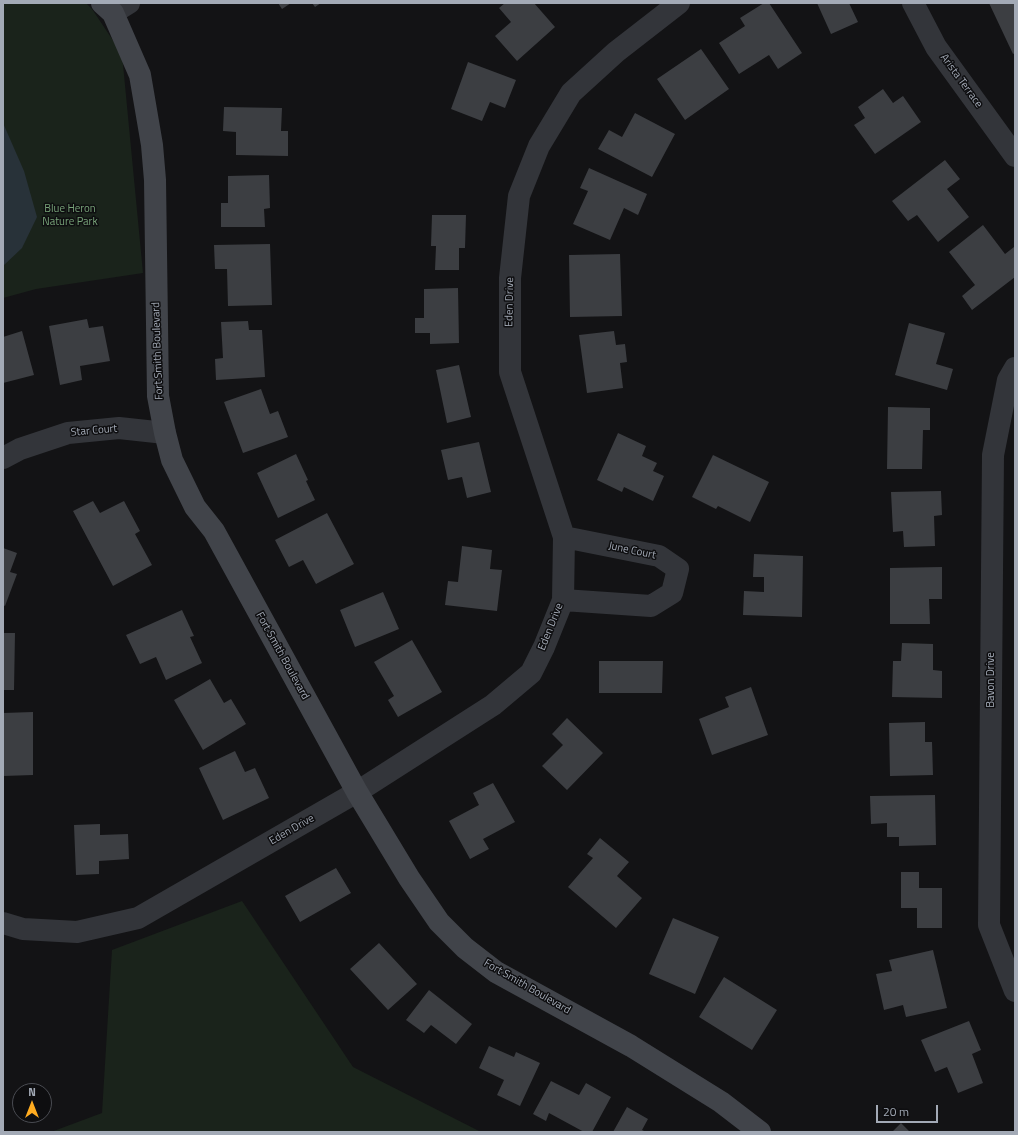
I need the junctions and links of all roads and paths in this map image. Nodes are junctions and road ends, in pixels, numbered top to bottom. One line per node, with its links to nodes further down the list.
1 (679, 3): 8 (street, Eden Drive)
2 (913, 3): 4 (street, Arista Terrace)
3 (115, 6): 6 (street, Fort Smith Boulevard)
4 (1015, 156)
5 (1015, 368): 12 (street, Bavon Drive)
6 (165, 433): 7 (street, Star Court); 10 (street, Fort Smith Boulevard)
7 (3, 458)
8 (564, 537): 9 (street, Eden Drive); 9 (street, June Court)
9 (562, 600): 10 (street, Eden Drive)
10 (357, 792): 11 (street, Eden Drive); 13 (street, Fort Smith Boulevard)
11 (3, 923)
12 (1015, 990)
13 (760, 1132)

